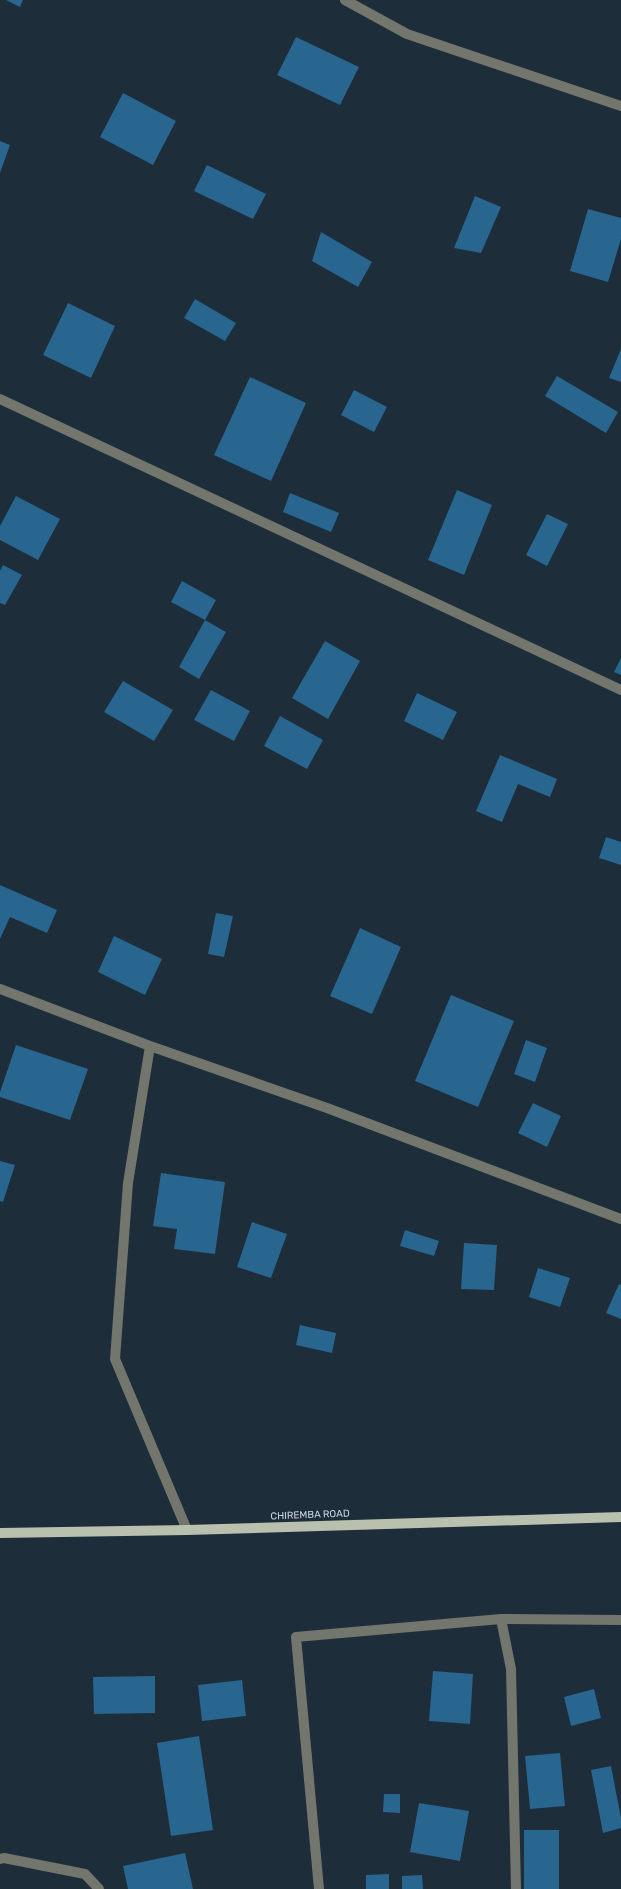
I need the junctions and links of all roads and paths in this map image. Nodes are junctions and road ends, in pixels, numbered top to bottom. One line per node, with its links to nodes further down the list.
1 (345, 0): 2 (street)
2 (621, 106)
3 (0, 399): 4 (street)
4 (621, 690)
5 (0, 989): 6 (street)
6 (150, 1046): 7 (street); 9 (street)
7 (621, 1219)
8 (621, 1517): 9 (main road, CHIREMBA ROAD)
9 (187, 1530): 10 (main road, CHIREMBA ROAD)
10 (0, 1533)
11 (501, 1619): 12 (street); 15 (street); 16 (street)
12 (621, 1620)
13 (0, 1859): 14 (street)
14 (99, 1889)
15 (319, 1889)
16 (516, 1889)

